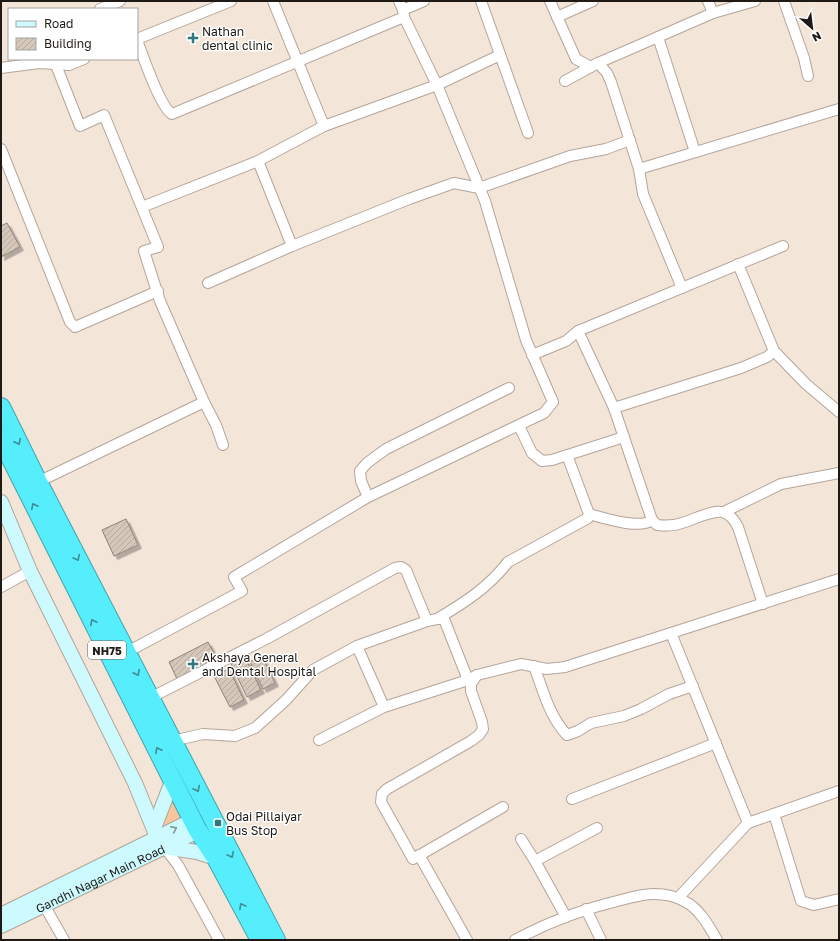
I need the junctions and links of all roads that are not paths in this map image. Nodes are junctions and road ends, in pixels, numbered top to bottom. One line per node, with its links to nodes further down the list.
1 (120, 1): 11 (street)
2 (231, 1): 16 (street)
3 (273, 1): 20 (street)
4 (424, 1): 12 (street)
5 (481, 1): 18 (street)
6 (550, 1): 14 (street)
7 (593, 1): 14 (street)
8 (708, 1): 13 (street)
9 (755, 1): 13 (street)
10 (784, 1): 24 (street)
11 (102, 8)
12 (402, 9): 20 (street); 26 (street)
13 (713, 13): 15 (street)
14 (557, 16): 22 (street)
15 (658, 37): 22 (street); 32 (street)
16 (138, 39)
17 (138, 42): 20 (street)
18 (500, 55): 26 (street); 29 (street)
19 (82, 60): 21 (street)
20 (298, 61): 28 (street)
21 (56, 65): 23 (street); 36 (street)
22 (594, 65): 25 (street); 30 (street)
23 (1, 68)
24 (808, 76)
25 (565, 81)
26 (436, 85): 28 (street); 35 (street)
27 (839, 109): 32 (street)
28 (324, 126): 33 (street)
29 (528, 133)
30 (630, 140): 34 (street); 35 (street)
31 (1, 149): 42 (street)
32 (695, 152): 34 (street)
33 (258, 161): 36 (street); 37 (street)
34 (639, 169): 41 (street)
35 (479, 188): 37 (street); 45 (street)
36 (142, 207): 42 (street)
37 (292, 246): 40 (street)
38 (783, 246): 39 (street)
39 (738, 264): 41 (street); 44 (street)
40 (208, 283)
41 (682, 288): 43 (street)
42 (158, 291): 47 (street)
43 (578, 331): 45 (street); 49 (street)
44 (774, 351): 49 (street); 50 (street)
45 (532, 355): 51 (street)
46 (509, 388): 58 (street)
47 (204, 402): 54 (street); 57 (street)
48 (1, 407): 57 (highway, NH75, one-way to 57)
49 (614, 408): 52 (street)
50 (839, 412)
51 (519, 426): 55 (street); 58 (street)
52 (624, 437): 55 (street); 62 (street)
53 (1, 439): 80 (highway, NH75, one-way to 53)
54 (223, 445)
55 (567, 455): 61 (street)
56 (839, 473): 60 (street)
57 (38, 482): 71 (highway, NH75, one-way to 71)
58 (368, 497): 71 (street)
59 (1, 502): 63 (main road)
60 (724, 512): 62 (street); 66 (street)
61 (589, 514): 62 (street); 67 (street)
62 (652, 520)
63 (30, 571): 65 (street); 89 (main road)
64 (839, 579): 66 (street)
65 (1, 587)
66 (763, 604): 69 (street)
67 (437, 619): 68 (street); 73 (street)
68 (427, 621): 70 (street); 75 (street)
69 (671, 633): 72 (street); 74 (street)
70 (357, 646): 76 (street); 78 (street)
71 (126, 652): 75 (highway, NH75, one-way to 75)
72 (534, 666): 73 (street); 74 (street)
73 (472, 677): 76 (street); 91 (street)
74 (693, 686): 79 (street)
75 (150, 698): 78 (highway, NH75)
76 (384, 707): 77 (street)
77 (319, 740)
78 (172, 741): 85 (highway, NH75, one-way to 85)
79 (716, 743): 82 (street); 86 (street)
80 (173, 779): 87 (highway, NH75); 89 (main road)
81 (839, 791): 84 (street)
82 (572, 799)
83 (503, 807): 91 (street)
84 (774, 814): 86 (street); 95 (street)
85 (213, 821): 87 (highway); 104 (highway, NH75, one-way to 104)
86 (748, 823): 94 (street)
87 (196, 826): 89 (main road, Gandhi Nagar Main Road); 92 (highway, NH75)
88 (597, 828): 93 (street)
89 (158, 837): 92 (main road); 96 (main road, Gandhi Nagar Main Road); 98 (main road, Gandhi Nagar Main Road); 102 (street)
90 (521, 838): 93 (street)
91 (419, 855): 105 (street)
92 (216, 858): 103 (highway, NH75, one-way to 92)
93 (535, 861): 99 (street)
94 (678, 898): 97 (street); 108 (street)
95 (839, 899)
96 (44, 905): 100 (main road, Gandhi Nagar Main Road); 101 (street)
97 (586, 909): 99 (street); 107 (street)
98 (1, 915)
99 (566, 917): 106 (street)
100 (1, 926)
101 (64, 940)
102 (219, 940)
103 (260, 940)
104 (276, 940)
105 (467, 940)
106 (515, 940)
107 (601, 940)
108 (717, 940)

